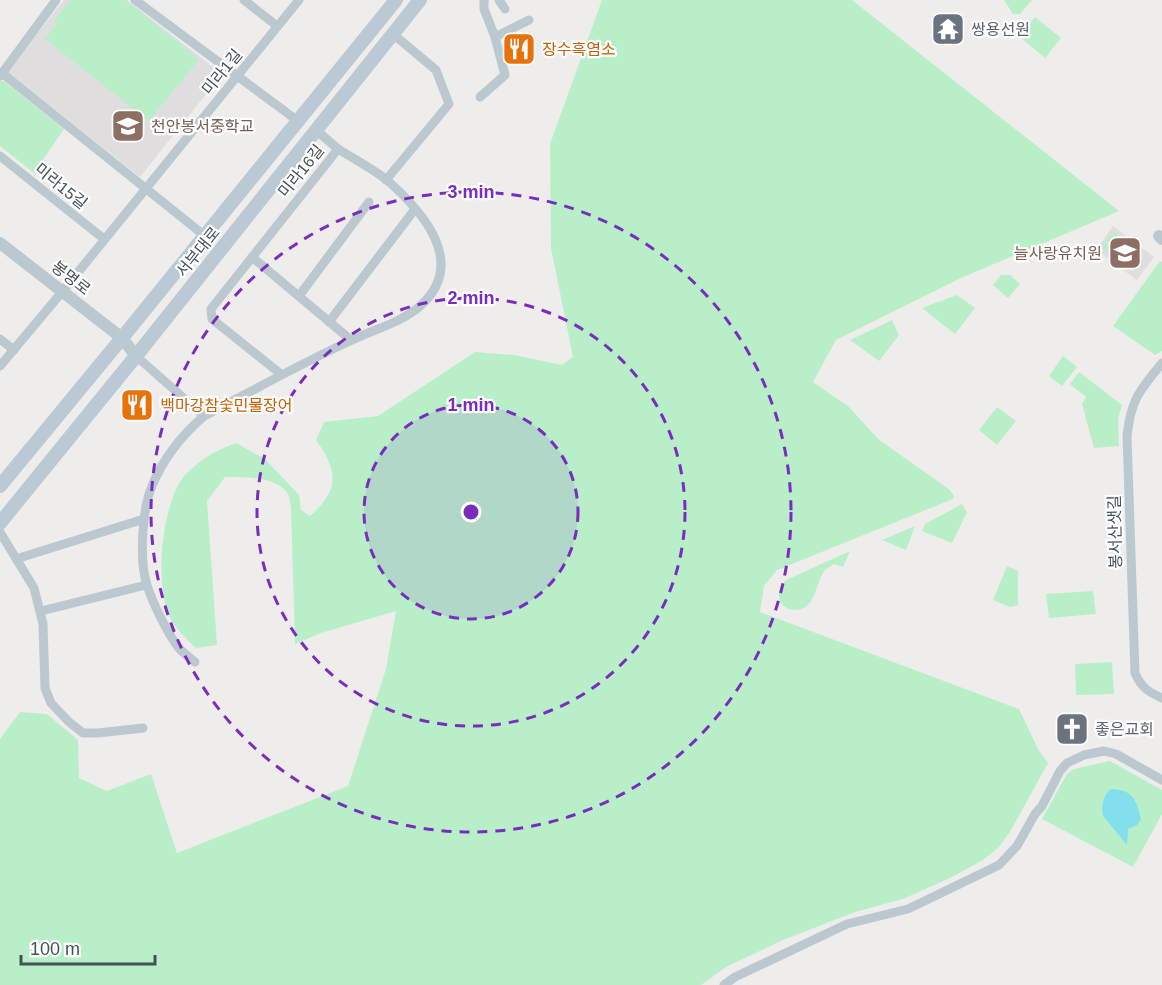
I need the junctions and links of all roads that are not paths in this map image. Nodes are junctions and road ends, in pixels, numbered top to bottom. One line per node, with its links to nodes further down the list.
1 (57, 0): 14 (street)
2 (135, 0): 15 (street)
3 (244, 0): 11 (street)
4 (298, 0): 11 (street, 미라1길)
5 (396, 0): 17 (main road, 서부대로)
6 (420, 0): 12 (main road, 서부대로)
7 (484, 0): 13 (street)
8 (499, 0): 9 (street)
9 (505, 9)
10 (529, 20): 13 (street)
11 (278, 26): 15 (street, 미라1길)
12 (393, 34): 18 (main road, 서부대로); 21 (street)
13 (495, 37): 16 (street)
14 (1, 74): 22 (street)
15 (237, 76): 17 (street); 22 (street, 미라1길)
16 (480, 97)
17 (298, 120): 25 (main road, 서부대로)
18 (316, 130): 19 (street); 36 (main road, 서부대로)
19 (338, 149): 21 (street, 미라16길); 28 (street, 미라16길)
20 (0, 156): 26 (street, 미라15길)
21 (387, 180): 24 (street, 미라16길)
22 (145, 190): 25 (street); 26 (street, 미라1길)
23 (369, 202): 30 (street)
24 (415, 209): 31 (street); 34 (street, 미라16길)
25 (205, 236): 32 (main road, 서부대로)
26 (104, 239): 29 (street, 미라1길)
27 (0, 243): 29 (street, 봉명로)
28 (252, 257): 30 (street); 39 (street, 미라16길)
29 (63, 292): 32 (street, 봉명로); 35 (street, 미라1길)
30 (299, 296): 31 (street)
31 (329, 322): 34 (street)
32 (122, 338): 36 (street, 봉명로); 41 (main road, 서부대로)
33 (0, 339): 35 (street)
34 (351, 340): 39 (street, 미라16길)
35 (14, 350): 38 (street, 미라1길)
36 (136, 357): 40 (street); 43 (main road, 서부대로)
37 (1162, 363): 49 (street, 봉서산샛길)
38 (0, 366)
39 (282, 375): 40 (street, 미라16길)
40 (204, 417): 42 (street, 미라16길)
41 (0, 486)
42 (144, 519): 45 (street); 46 (street, 미라16길)
43 (0, 523)
44 (0, 532): 45 (street)
45 (16, 560): 47 (street)
46 (146, 585): 47 (street); 48 (street)
47 (41, 611): 50 (street)
48 (195, 662)
49 (1162, 698)
50 (143, 728)
51 (1162, 780): 52 (street)
52 (724, 985)

